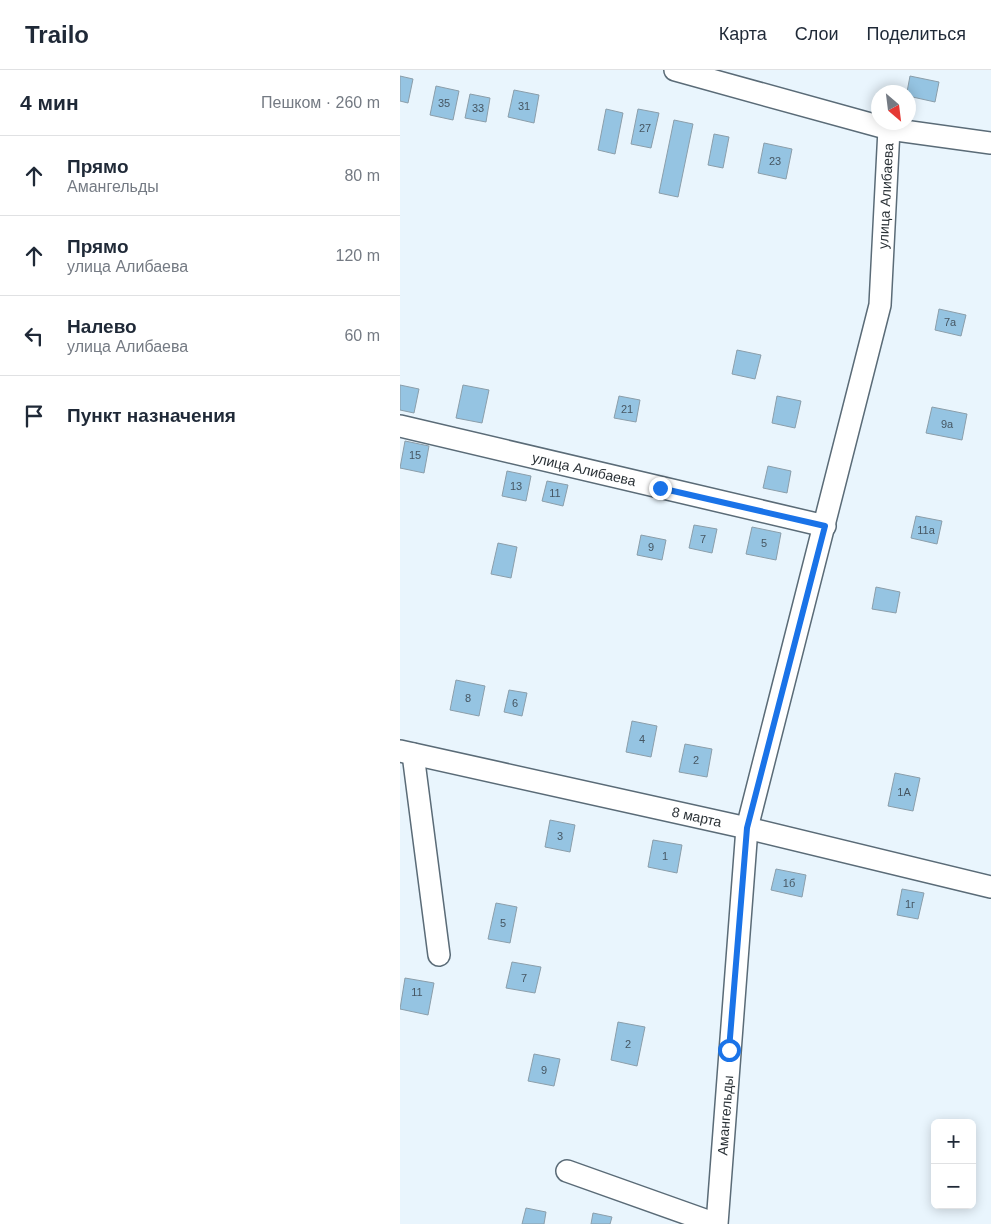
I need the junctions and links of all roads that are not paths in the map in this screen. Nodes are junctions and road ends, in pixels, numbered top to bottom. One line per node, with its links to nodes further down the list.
1 (675, 70): 2 (street, улица Алибаева)
2 (871, 124)
3 (889, 130): 7 (street, улица Алибаева)
4 (896, 130): 5 (street, улица Алибаева)
5 (991, 144)
6 (400, 426): 7 (street, улица Алибаева)
7 (825, 526): 9 (street, улица Алибаева)
8 (407, 753): 9 (street, 8 марта); 11 (street)
9 (747, 828): 10 (street, 8 марта); 13 (street, Амангельды)
10 (991, 887)
11 (439, 954)
12 (567, 1171): 13 (street, Амангельды)
13 (716, 1224)

